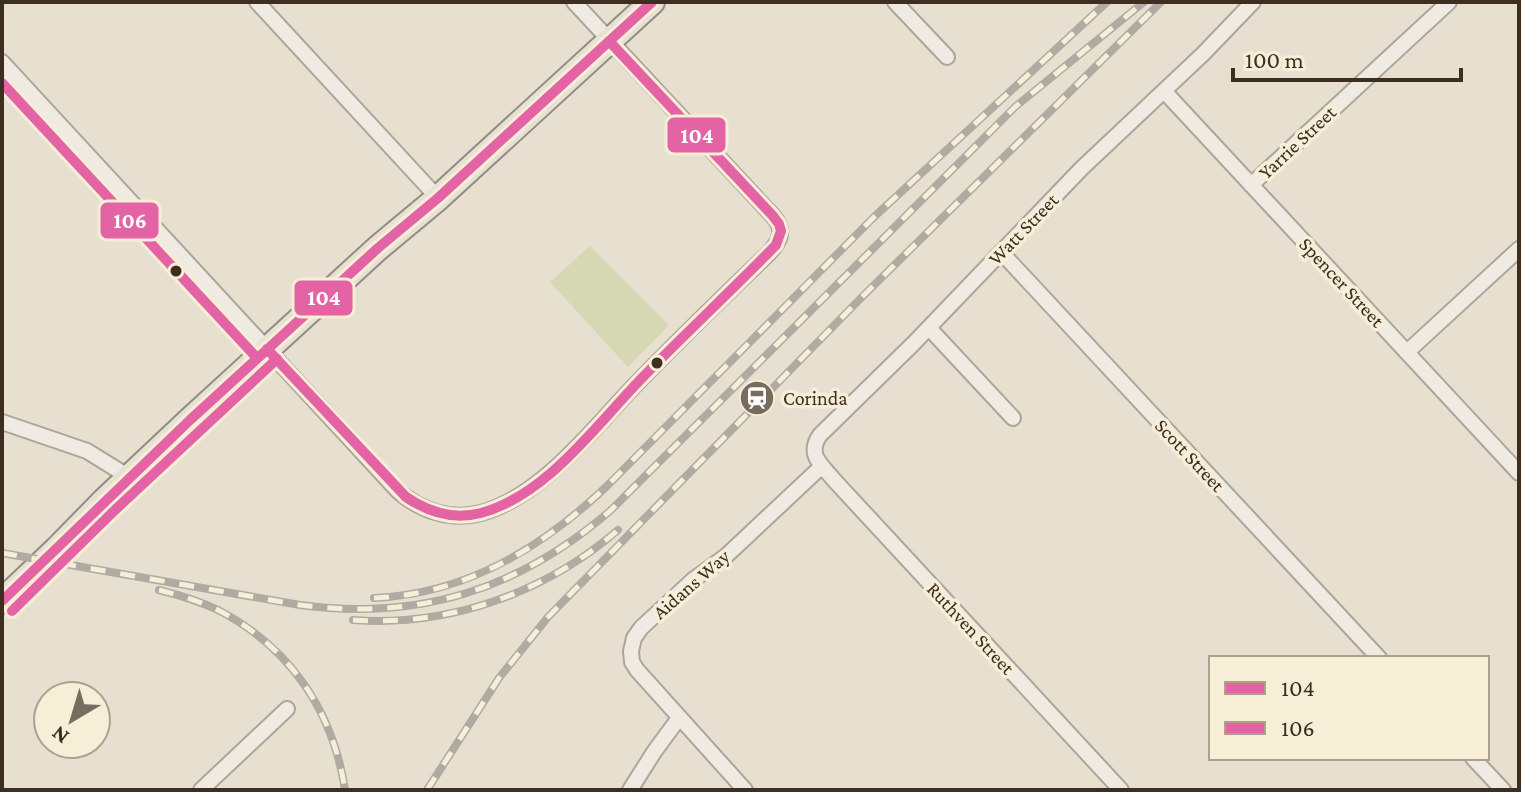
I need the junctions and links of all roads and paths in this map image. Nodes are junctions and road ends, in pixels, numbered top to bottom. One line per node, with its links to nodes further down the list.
1 (257, 2): 12 (street)
2 (574, 2): 7 (street)
3 (652, 2): 7 (main road)
4 (895, 2): 8 (street)
5 (1253, 2): 10 (street, Watt Street)
6 (1449, 2): 11 (street, Yarrie Street)
7 (609, 41): 12 (main road); 16 (street)
8 (947, 57)
9 (2, 62): 16 (street)
10 (1164, 91): 11 (street, Spencer Street); 14 (street, Watt Street)
11 (1251, 185): 17 (street, Spencer Street)
12 (438, 198): 16 (main road)
13 (1519, 249): 17 (street)
14 (1001, 252): 15 (street, Watt Street); 24 (street, Scott Street)
15 (929, 328): 18 (street); 20 (street, Watt Street)
16 (267, 349): 22 (main road)
17 (1407, 352): 21 (street, Spencer Street)
18 (1013, 418)
19 (2, 422): 22 (street)
20 (822, 466): 26 (street, Aidans Way); 31 (street, Ruthven Street)
21 (1519, 473)
22 (129, 477): 23 (main road)
23 (2, 601)
24 (1377, 656)
25 (287, 709): 28 (street)
26 (679, 718): 29 (street); 30 (street, Aidans Way)
27 (1475, 760): 32 (street)
28 (201, 790)
29 (630, 790)
30 (745, 790)
31 (1121, 790)
32 (1503, 790)

